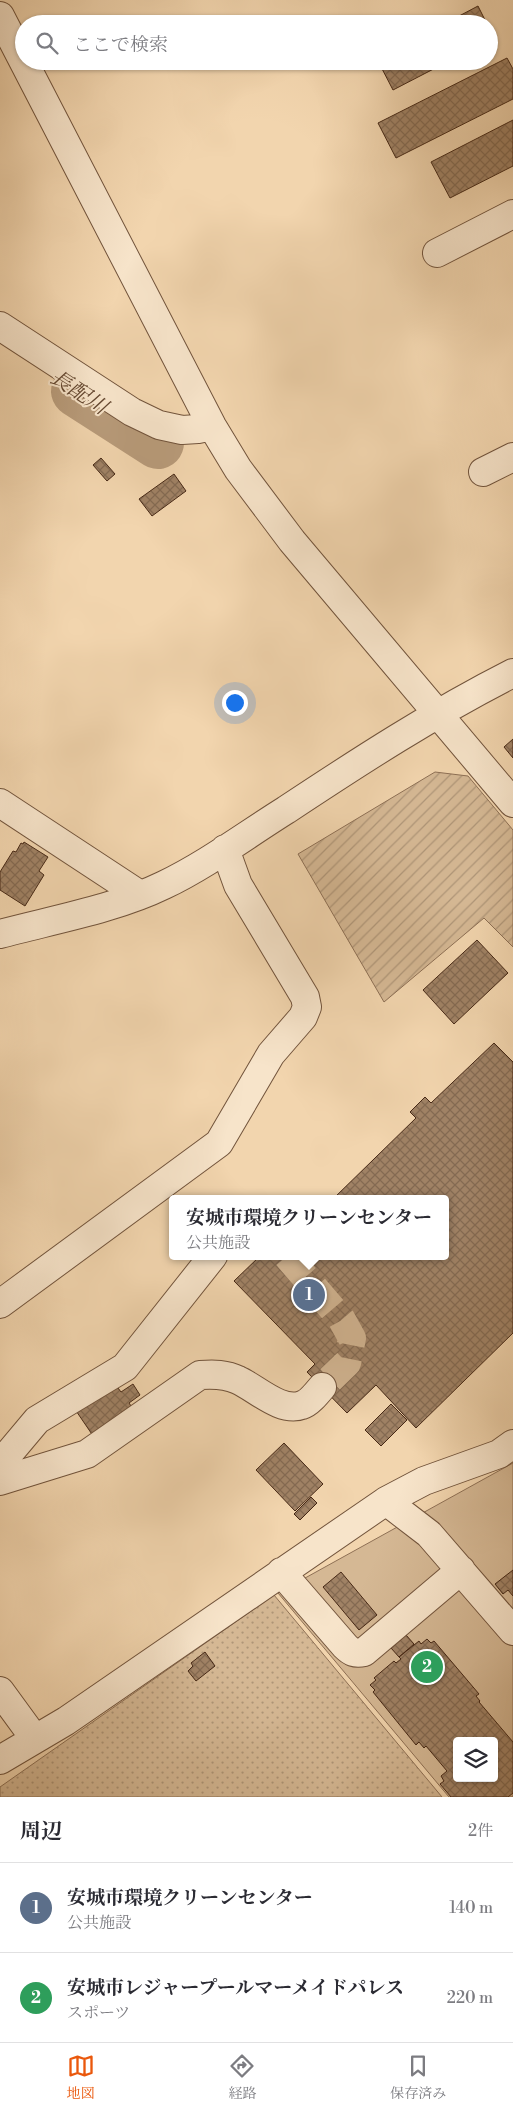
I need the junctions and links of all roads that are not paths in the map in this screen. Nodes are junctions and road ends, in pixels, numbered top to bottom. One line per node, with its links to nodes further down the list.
1 (0, 16): 2 (street)
2 (15, 45)
3 (28, 70): 7 (street)
4 (513, 214): 5 (street)
5 (437, 254)
6 (0, 326): 7 (street)
7 (212, 426): 11 (street)
8 (513, 457): 9 (street)
9 (484, 472)
10 (513, 673): 11 (street)
11 (439, 713): 13 (street); 14 (street)
12 (0, 803): 15 (street)
13 (513, 803)
14 (225, 849): 15 (street); 18 (street)
15 (140, 894): 16 (street)
16 (0, 934)
17 (210, 1260): 21 (street)
18 (0, 1304)
19 (322, 1388): 22 (street)
20 (513, 1444): 23 (street)
21 (0, 1464)
22 (0, 1481)
23 (386, 1501): 24 (street); 25 (street)
24 (460, 1570): 25 (street); 26 (street)
25 (281, 1572): 28 (street)
26 (513, 1631)
27 (0, 1691): 28 (street)
28 (35, 1739): 29 (street)
29 (0, 1760)

